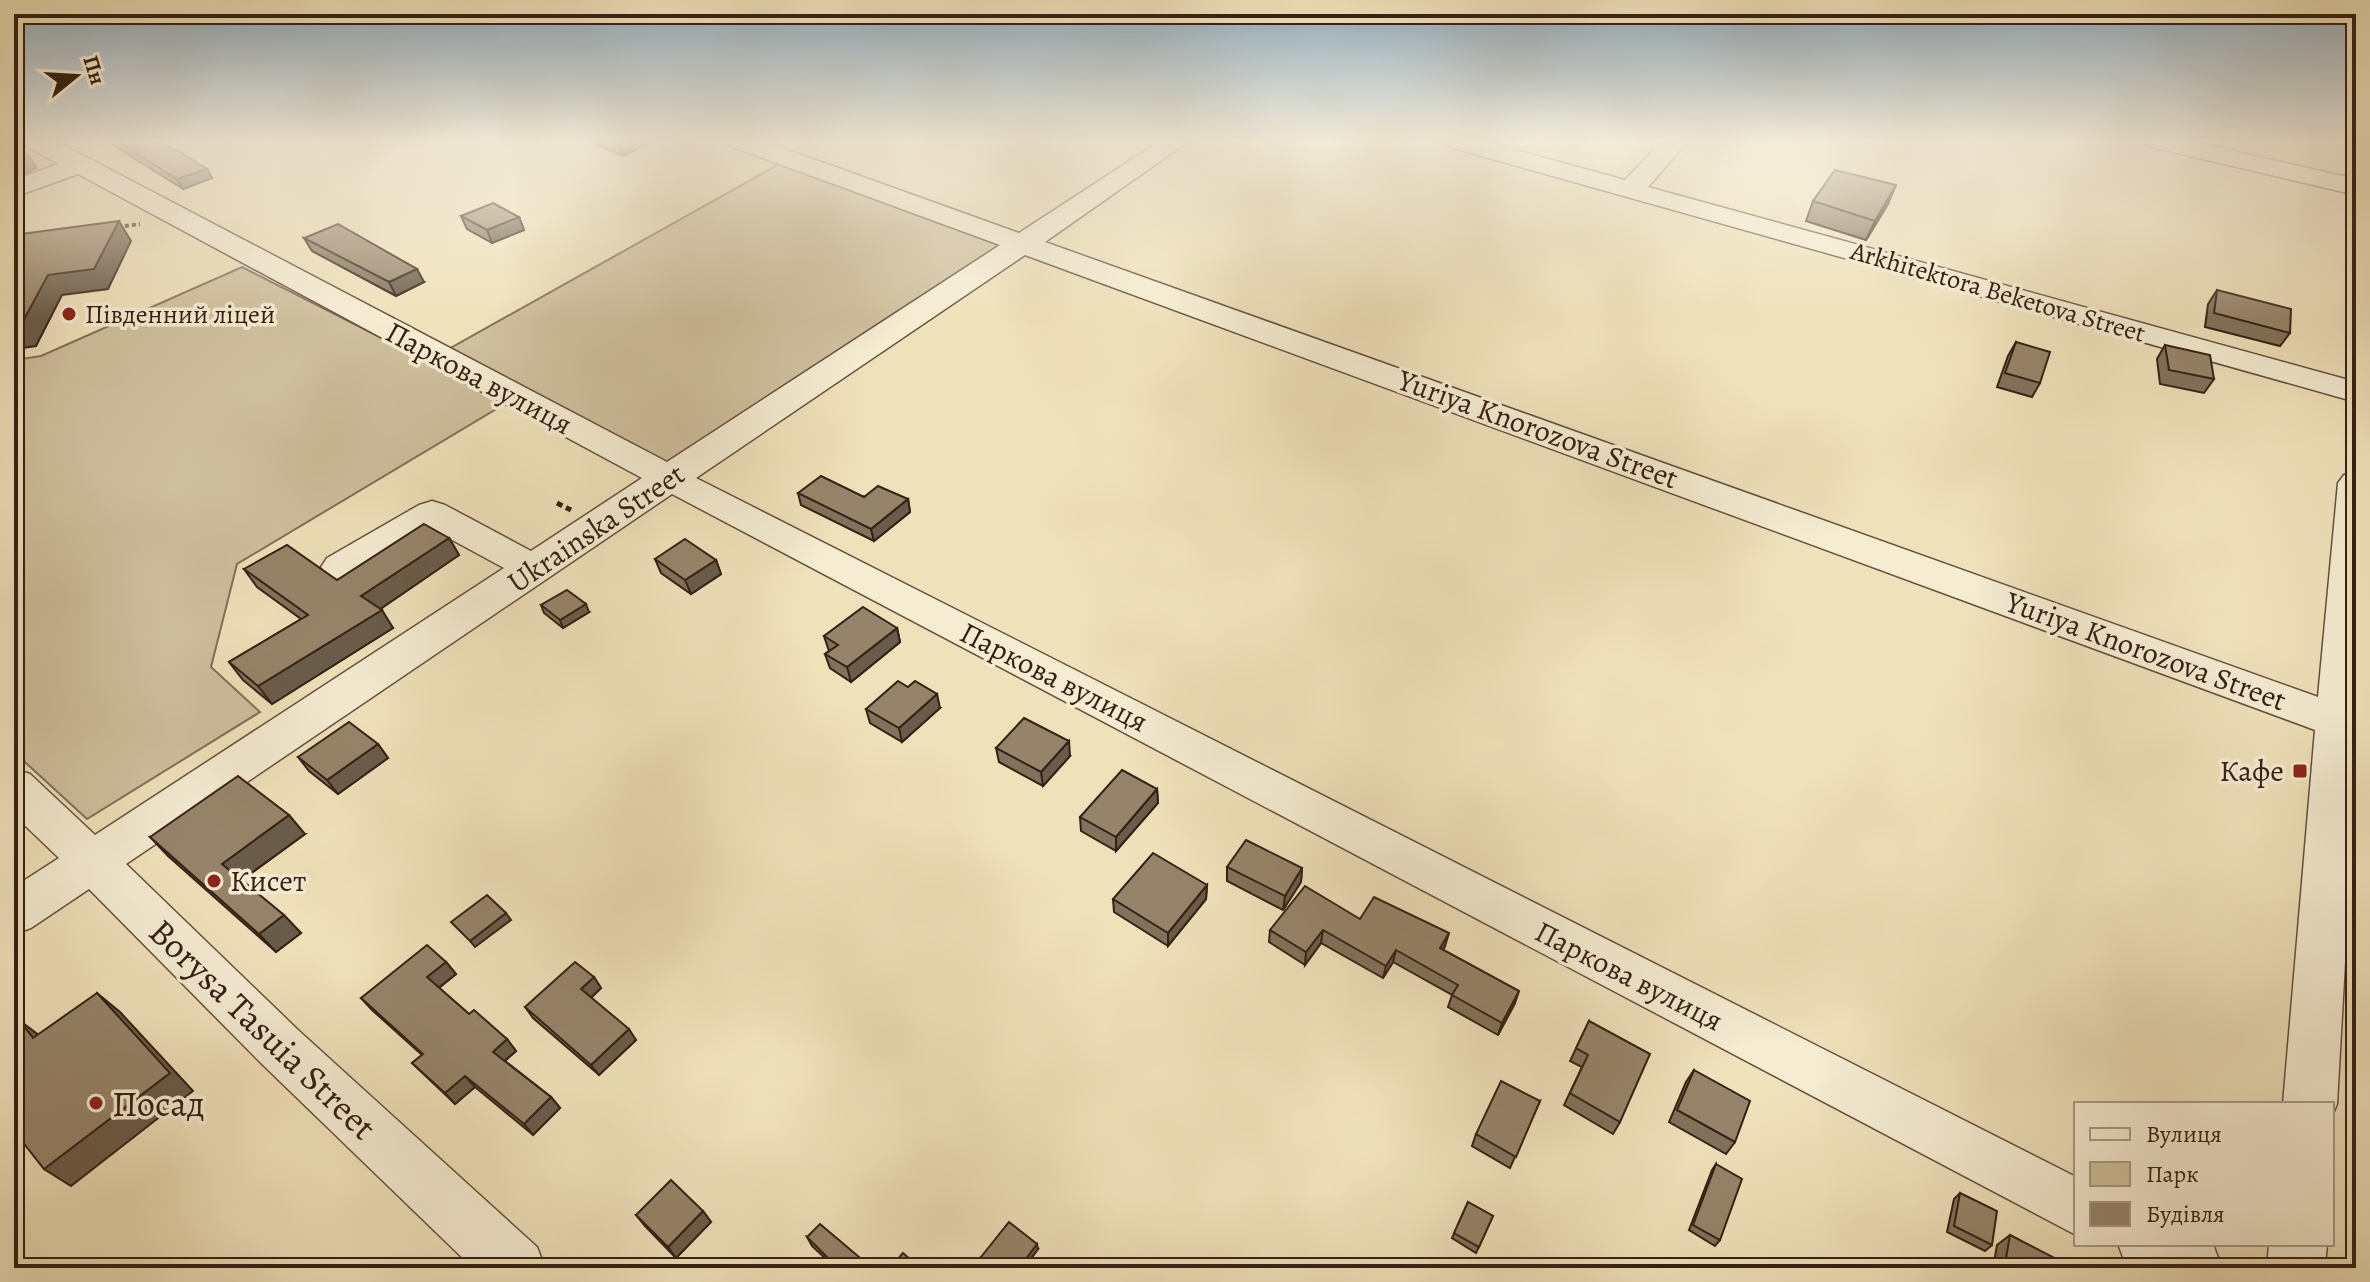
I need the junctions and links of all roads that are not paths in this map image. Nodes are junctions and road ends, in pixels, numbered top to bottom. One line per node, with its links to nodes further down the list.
1 (152, 201): 7 (street, Паркова вулиця)
2 (908, 201): 5 (street, Yuriya Knorozova Street)
3 (1086, 201): 5 (street, Ukrainska Street)
4 (1670, 201): 6 (street, Arkhitektora Beketova Street)
5 (1024, 242): 7 (street, Ukrainska Street); 11 (street, Yuriya Knorozova Street)
6 (2356, 392)
7 (671, 479): 10 (street, Ukrainska Street); 16 (street, Паркова вулиця)
8 (2356, 483): 11 (street)
9 (340, 567): 10 (street)
10 (535, 569): 13 (street, Ukrainska Street)
11 (2335, 720): 15 (street)
12 (14, 787): 13 (street, Borysa Tasuia Street)
13 (93, 861): 14 (street, Ukrainska Street); 19 (street, Borysa Tasuia Street)
14 (14, 913)
15 (2310, 1102)
16 (2074, 1206)
17 (2151, 1246): 20 (street)
18 (2298, 1246): 21 (street)
19 (516, 1268)
20 (2193, 1268)
21 (2296, 1268)

